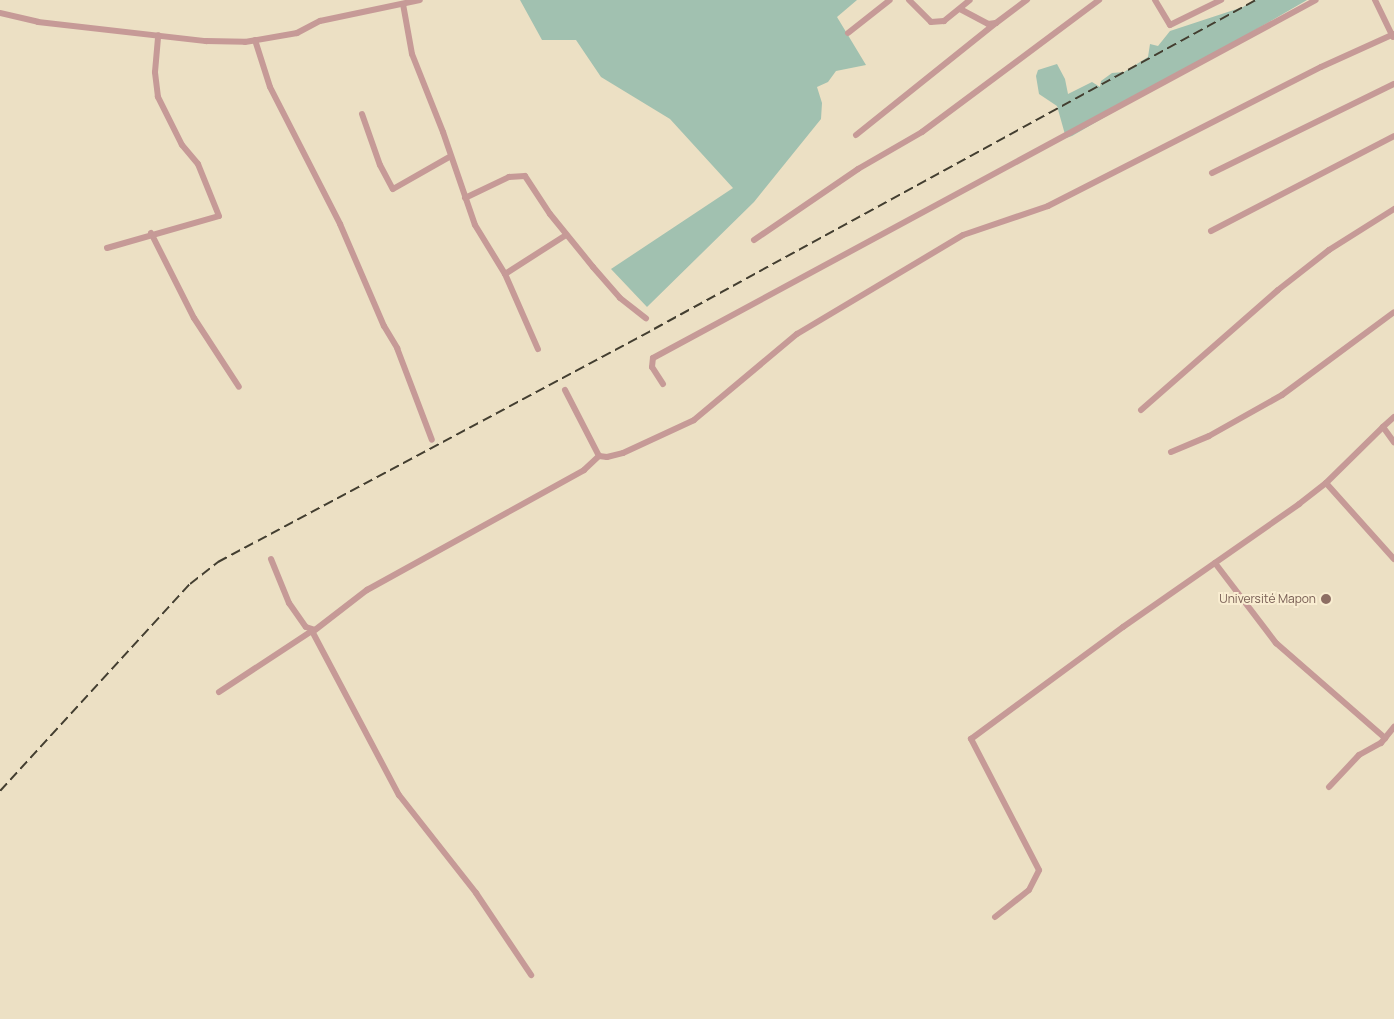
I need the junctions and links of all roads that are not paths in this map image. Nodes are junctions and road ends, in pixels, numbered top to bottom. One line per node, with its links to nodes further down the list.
1 (420, 0): 11 (street)
2 (890, 0): 15 (street)
3 (909, 0): 12 (street)
4 (970, 0): 12 (street)
5 (1027, 0): 14 (street)
6 (1100, 0): 30 (street)
7 (1155, 0): 8 (street)
8 (1221, 0)
9 (1316, 0): 36 (street)
10 (1376, 0): 17 (street)
11 (403, 4): 18 (street); 23 (street)
12 (960, 9): 14 (street)
13 (0, 13): 16 (street)
14 (996, 23): 21 (street)
15 (848, 33)
16 (158, 34): 18 (street); 28 (street)
17 (1393, 36): 45 (street)
18 (255, 40): 42 (street)
19 (1394, 84): 24 (street)
20 (362, 114): 23 (street)
21 (856, 135)
22 (1394, 136): 27 (street)
23 (449, 157): 25 (street)
24 (1212, 173)
25 (465, 198): 29 (street); 32 (street)
26 (1394, 209): 39 (street)
27 (1211, 231)
28 (151, 233): 31 (street); 37 (street)
29 (566, 235): 32 (street); 34 (street)
30 (754, 240)
31 (107, 248)
32 (505, 274): 35 (street)
33 (1394, 312): 44 (street)
34 (646, 318)
35 (538, 349)
36 (663, 384)
37 (239, 387)
38 (565, 390): 45 (street)
39 (1141, 410)
40 (1394, 417): 41 (street)
41 (1383, 427): 43 (street); 46 (street)
42 (432, 440)
43 (1394, 442)
44 (1171, 452)
45 (599, 456): 50 (street)
46 (1326, 482): 47 (street); 49 (street)
47 (1394, 559)
48 (271, 560): 50 (street)
49 (1215, 563): 53 (street); 55 (street)
50 (312, 631): 51 (street); 56 (street)
51 (219, 692)
52 (1394, 727): 53 (street)
53 (1385, 738): 54 (street)
54 (1329, 787)
55 (995, 917)
56 (531, 975)

